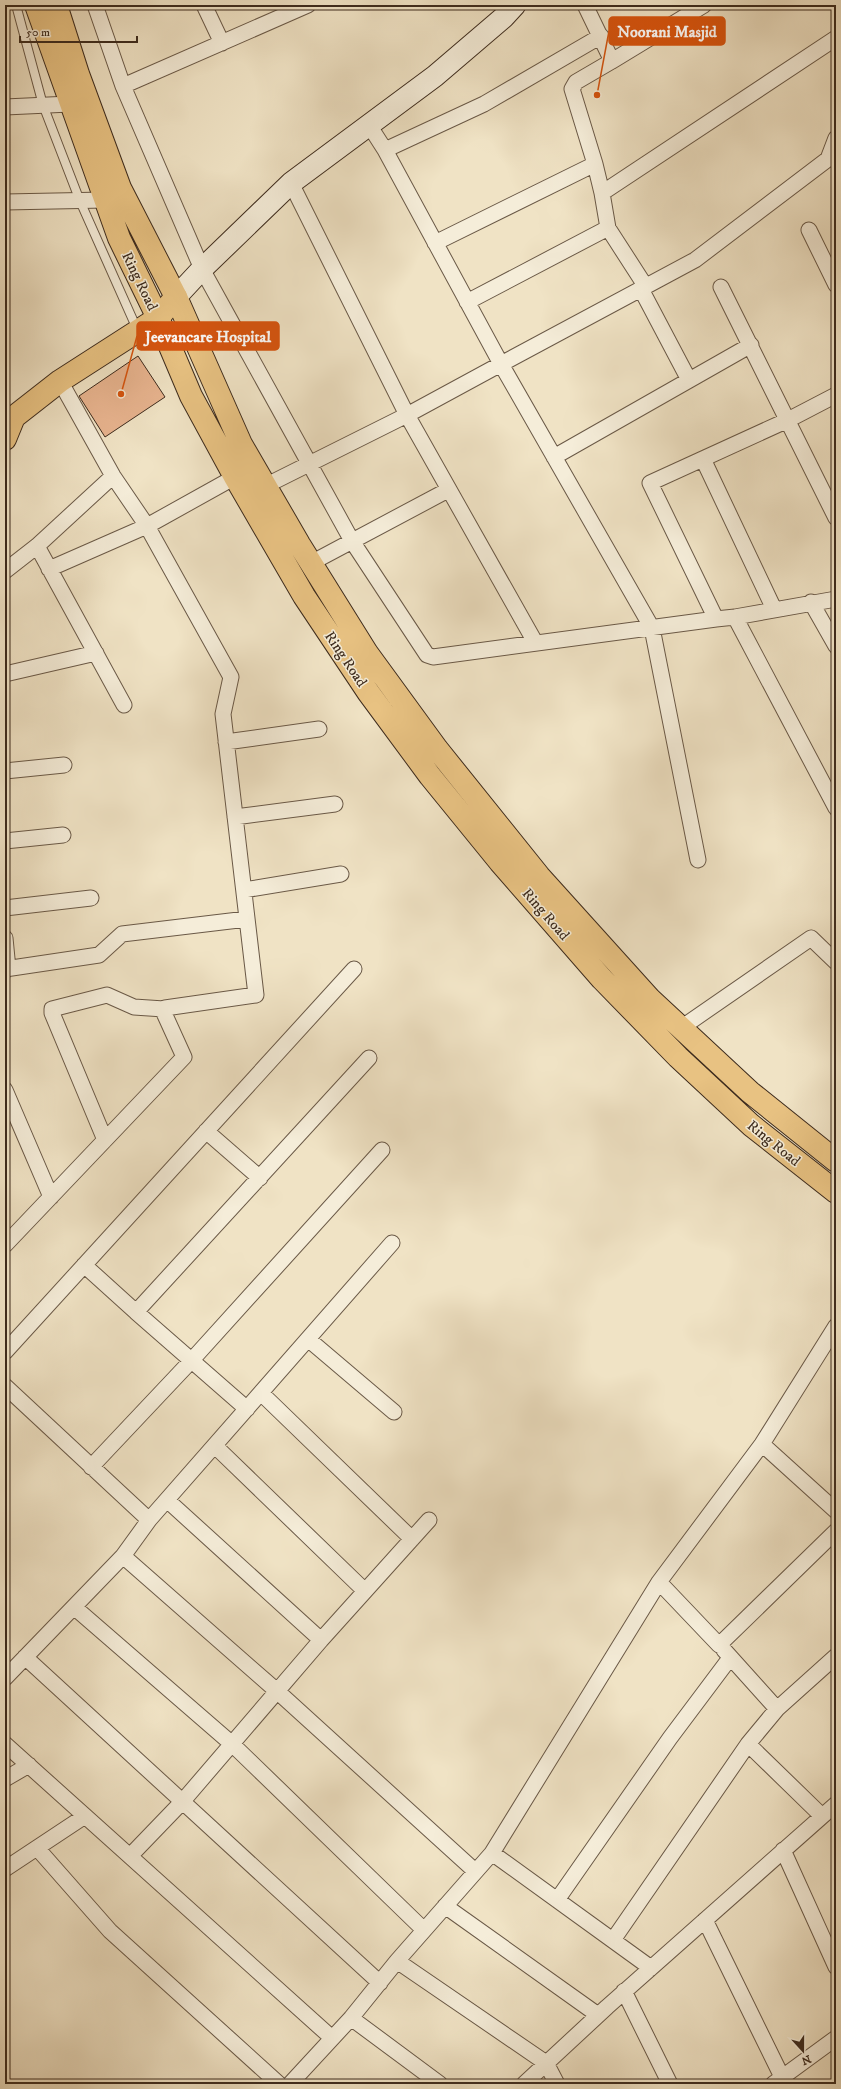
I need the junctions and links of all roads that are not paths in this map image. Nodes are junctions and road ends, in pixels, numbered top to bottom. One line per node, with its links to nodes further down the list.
1 (16, 5): 17 (lane)
2 (36, 5): 16 (main road, Ring Road)
3 (56, 5): 35 (main road, Ring Road)
4 (95, 5): 15 (street)
5 (204, 5): 13 (street)
6 (308, 5): 9 (street)
7 (584, 5): 11 (street)
8 (704, 5): 14 (street)
9 (292, 8): 13 (street)
10 (506, 9): 19 (main road)
11 (601, 36): 14 (street); 21 (street)
12 (836, 38): 24 (street)
13 (222, 43): 15 (street)
14 (612, 62): 22 (street)
15 (123, 86): 31 (street)
16 (70, 104): 17 (street); 26 (main road, Ring Road)
17 (43, 105): 18 (street); 25 (lane)
18 (5, 107)
19 (369, 125): 21 (street); 23 (main road)
20 (836, 138): 34 (street)
21 (385, 150): 30 (street)
22 (595, 164): 24 (street); 30 (street)
23 (291, 184): 31 (main road); 44 (street)
24 (602, 193): 28 (street)
25 (80, 200): 26 (street); 27 (street); 38 (lane)
26 (105, 200): 37 (main road, Ring Road)
27 (5, 202)
28 (608, 228): 34 (street); 36 (street)
29 (809, 230): 32 (street)
30 (435, 243): 36 (street)
31 (202, 269): 35 (main road); 50 (street)
32 (836, 285)
33 (721, 287): 39 (street)
34 (644, 288): 40 (street); 41 (street)
35 (176, 297): 37 (main road); 53 (main road, Ring Road)
36 (467, 302): 40 (street)
37 (158, 318): 38 (main road); 52 (main road, Ring Road)
38 (138, 330): 42 (main road)
39 (751, 345): 41 (street); 46 (street)
40 (501, 364): 44 (street); 48 (street)
41 (688, 380): 48 (street)
42 (60, 381): 45 (main road); 51 (street)
43 (836, 395): 46 (street)
44 (407, 416): 50 (street); 54 (street)
45 (10, 418): 47 (main road)
46 (788, 420): 49 (street); 55 (street)
47 (5, 440)
48 (554, 457): 67 (street)
49 (703, 459): 64 (street); 66 (street)
50 (308, 463): 53 (street); 57 (street)
51 (113, 476): 56 (street); 58 (street)
52 (235, 477): 56 (street); 101 (main road, Ring Road)
53 (265, 486): 59 (main road, Ring Road)
54 (448, 490): 57 (street); 68 (street)
55 (836, 518)
56 (146, 526): 60 (street); 74 (street)
57 (352, 541): 59 (street); 68 (street)
58 (37, 546): 60 (street); 61 (street)
59 (311, 563): 93 (main road, Ring Road)
60 (49, 569): 70 (street)
61 (5, 571)
62 (836, 599): 63 (street)
63 (811, 602): 64 (street); 69 (street)
64 (774, 609): 65 (street)
65 (735, 617): 66 (street); 78 (street)
66 (716, 618): 67 (street)
67 (652, 628): 68 (street); 82 (street)
68 (535, 642)
69 (836, 646)
70 (96, 653): 71 (street); 72 (street)
71 (5, 674)
72 (124, 705)
73 (319, 728): 74 (street)
74 (226, 742): 79 (street)
75 (64, 765): 76 (street)
76 (5, 771)
77 (335, 804): 79 (street)
78 (836, 808)
79 (235, 817): 84 (street)
80 (63, 835): 81 (street)
81 (5, 841)
82 (698, 860)
83 (341, 874): 84 (street)
84 (244, 890): 87 (street)
85 (91, 898): 86 (street)
86 (5, 908)
87 (247, 919): 90 (street); 92 (street)
88 (5, 938): 90 (street)
89 (836, 962): 93 (street)
90 (7, 969)
91 (354, 969): 96 (street)
92 (164, 1009): 97 (street); 97 (street)
93 (681, 1028): 99 (main road, Ring Road)
94 (369, 1058): 100 (street)
95 (5, 1090): 102 (street)
96 (206, 1131): 100 (street); 105 (street)
97 (105, 1140): 102 (street)
98 (382, 1150): 110 (street)
99 (836, 1161)
100 (260, 1178): 106 (street)
101 (836, 1192)
102 (51, 1197): 104 (street)
103 (392, 1243): 108 (street)
104 (5, 1245)
105 (84, 1265): 106 (street); 109 (street)
106 (136, 1312): 110 (street)
107 (836, 1326): 115 (street)
108 (308, 1339): 112 (street); 114 (street)
109 (5, 1352)
110 (191, 1360): 113 (street); 117 (street)
111 (5, 1386): 117 (street)
112 (261, 1393): 113 (street); 123 (street)
113 (247, 1409): 116 (street)
114 (394, 1412)
115 (762, 1444): 119 (street); 125 (street)
116 (215, 1446): 118 (street); 126 (street)
117 (91, 1467): 120 (street)
118 (167, 1500): 120 (street); 128 (street)
119 (836, 1511)
120 (149, 1520): 124 (street)
121 (429, 1520): 123 (street)
122 (836, 1531): 129 (street)
123 (412, 1539): 126 (street)
124 (123, 1556): 127 (street); 134 (street)
125 (659, 1582): 129 (street); 147 (street)
126 (366, 1590): 128 (street)
127 (74, 1607): 131 (street); 137 (street)
128 (321, 1640): 134 (street)
129 (719, 1645): 132 (street)
130 (836, 1656): 135 (street)
131 (25, 1657): 133 (street); 141 (street)
132 (730, 1658): 135 (street); 151 (street)
133 (5, 1678)
134 (278, 1692): 137 (street); 150 (street)
135 (777, 1709): 138 (street)
136 (5, 1744): 139 (street)
137 (232, 1744): 141 (street); 154 (street)
138 (748, 1744): 144 (street); 155 (street)
139 (29, 1765): 140 (street); 143 (street)
140 (5, 1779)
141 (182, 1802): 148 (street); 159 (street)
142 (836, 1804): 144 (street)
143 (86, 1816): 145 (street); 148 (street)
144 (822, 1816): 146 (street)
145 (37, 1848): 149 (street); 167 (street)
146 (783, 1850): 153 (street); 157 (street)
147 (492, 1853): 150 (street); 151 (street)
148 (130, 1856): 163 (street)
149 (5, 1869)
150 (475, 1871): 152 (street)
151 (558, 1900): 155 (street)
152 (445, 1906): 154 (street); 161 (street)
153 (705, 1920): 158 (street); 166 (street)
154 (424, 1930): 156 (street)
155 (613, 1940): 158 (street)
156 (397, 1961): 159 (street); 165 (street)
157 (836, 1967)
158 (651, 1968): 160 (street)
159 (380, 1983): 162 (street)
160 (624, 1991): 161 (street); 172 (street)
161 (598, 2015): 165 (street)
162 (352, 2018): 163 (street); 169 (street)
163 (332, 2038): 168 (street)
164 (836, 2038): 166 (street)
165 (546, 2063): 170 (street); 171 (street)
166 (778, 2081)
167 (279, 2084)
168 (290, 2084)
169 (440, 2084)
170 (524, 2084)
171 (556, 2084)
172 (670, 2084)

